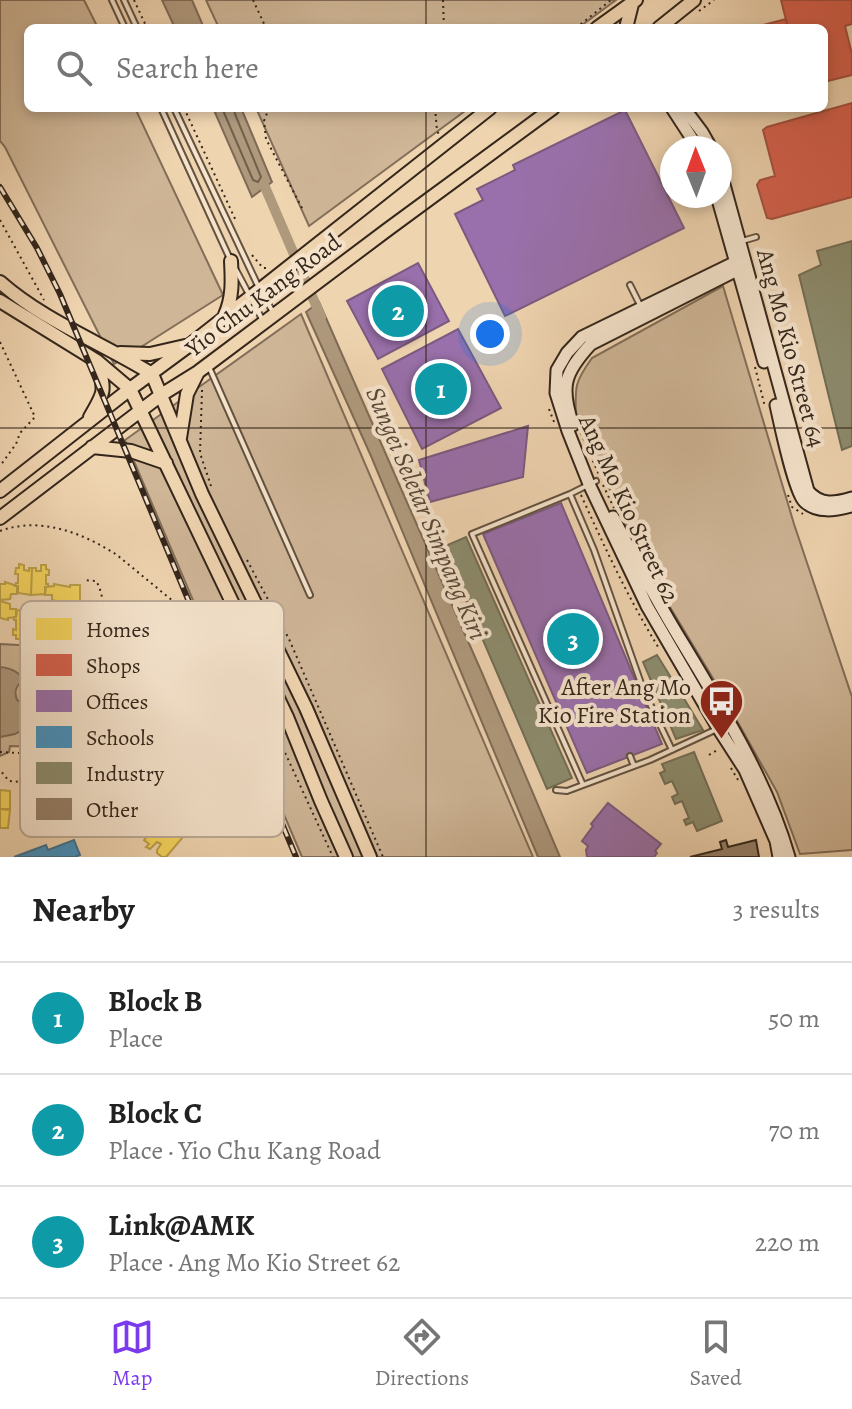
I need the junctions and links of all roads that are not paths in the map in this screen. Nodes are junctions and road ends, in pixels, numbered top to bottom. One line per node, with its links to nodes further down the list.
1 (112, 0): 5 (lane)
2 (124, 0): 6 (lane)
3 (694, 0): 9 (main road)
4 (634, 2): 7 (main road); 8 (main road)
5 (123, 24)
6 (135, 24)
7 (603, 24)
8 (627, 24)
9 (664, 24)
10 (163, 112): 23 (lane)
11 (176, 112): 27 (lane)
12 (485, 112): 27 (main road, Yio Chu Kang Road)
13 (548, 112): 31 (main road, Yio Chu Kang Road)
14 (676, 112): 16 (street)
15 (685, 112): 16 (street)
16 (688, 123): 17 (street); 18 (street)
17 (693, 136)
18 (700, 136)
19 (721, 208): 24 (street, Ang Mo Kio Street 64)
20 (731, 208): 22 (street, Ang Mo Kio Street 64)
21 (756, 237): 22 (lane)
22 (740, 241): 24 (street, Ang Mo Kio Street 64)
23 (231, 261): 27 (lane); 30 (main road)
24 (741, 263): 29 (street, Ang Mo Kio Street 62); 47 (street, Ang Mo Kio Street 64); 48 (street, Ang Mo Kio Street 64)
25 (0, 282): 33 (main road)
26 (630, 285): 29 (lane)
27 (255, 294): 30 (main road, Yio Chu Kang Road); 31 (lane); 31 (lane)
28 (0, 301): 34 (main road)
29 (644, 312): 44 (street, Ang Mo Kio Street 62)
30 (224, 318): 32 (main road, Yio Chu Kang Road)
31 (269, 318): 35 (main road, Yio Chu Kang Road)
32 (191, 344): 33 (main road); 36 (main road, Yio Chu Kang Road)
33 (117, 353): 36 (main road)
34 (97, 361): 37 (main road); 40 (main road)
35 (206, 370): 38 (main road, Yio Chu Kang Road); 41 (main road); 50 (lane)
36 (152, 374): 37 (main road, Yio Chu Kang Road); 38 (main road)
37 (130, 389): 39 (main road); 40 (main road, Yio Chu Kang Road)
38 (161, 395): 39 (main road, Yio Chu Kang Road); 41 (main road)
39 (141, 411): 42 (main road, Yio Chu Kang Road); 43 (main road)
40 (87, 423): 45 (main road, Yio Chu Kang Road)
41 (180, 441): 52 (main road)
42 (92, 447): 43 (main road); 49 (main road, Yio Chu Kang Road)
43 (166, 463): 51 (main road)
44 (588, 485): 46 (lane); 55 (street, Ang Mo Kio Street 62)
45 (0, 491)
46 (570, 494): 56 (lane); 59 (lane)
47 (852, 498)
48 (852, 506)
49 (0, 518)
50 (310, 595)
51 (232, 601)
52 (254, 601)
53 (284, 663): 62 (main road)
54 (284, 711): 61 (main road)
55 (719, 728): 56 (lane); 63 (street, Ang Mo Kio Street 62); 64 (street, Ang Mo Kio Street 62)
56 (672, 750): 58 (lane)
57 (630, 756): 58 (lane)
58 (634, 766): 59 (lane)
59 (583, 785): 60 (lane)
60 (556, 790)
61 (346, 857)
62 (370, 857)
63 (779, 857)
64 (789, 857)

